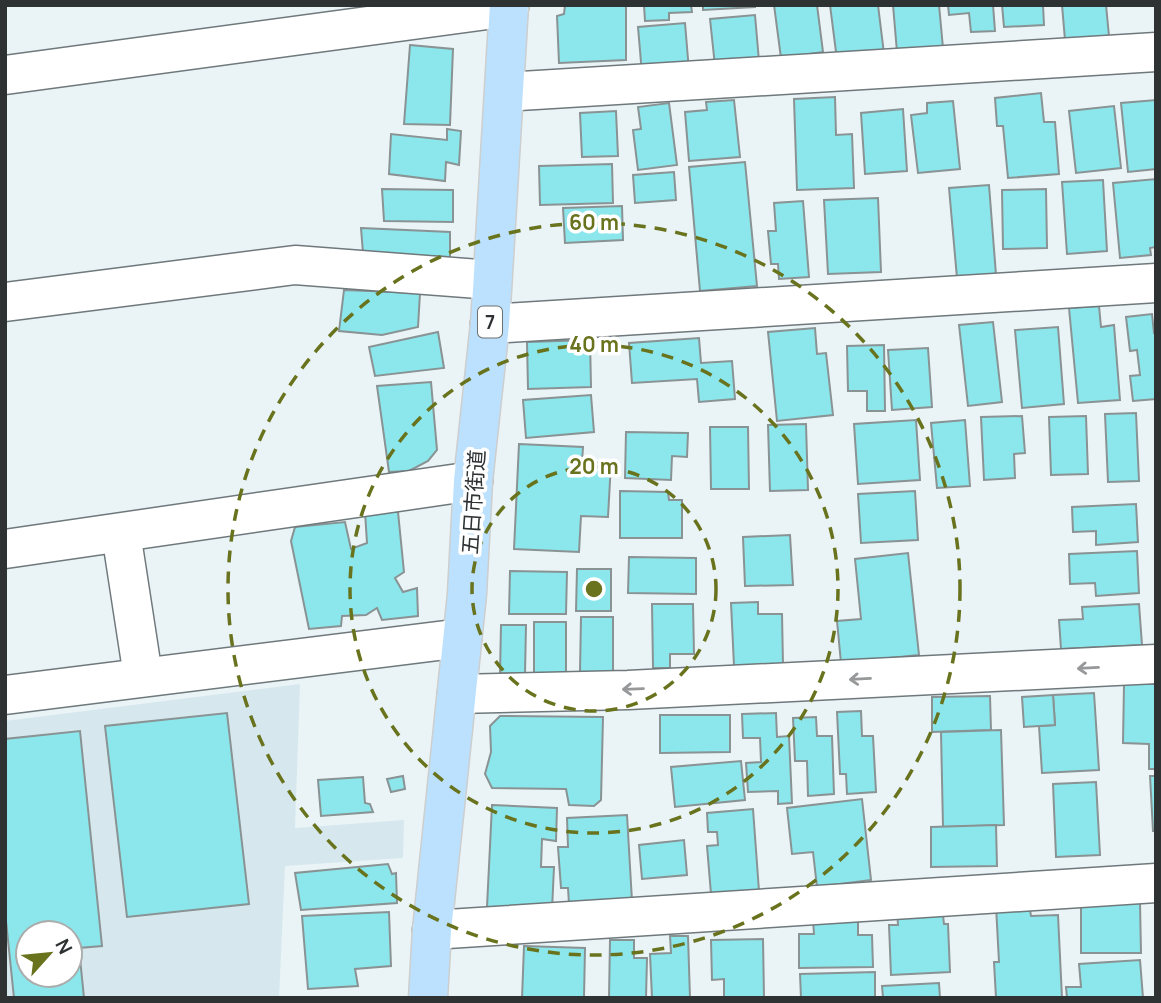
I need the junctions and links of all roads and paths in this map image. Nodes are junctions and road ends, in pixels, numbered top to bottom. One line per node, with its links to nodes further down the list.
1 (509, 6): 3 (street); 4 (main road, 五日市街道 / 7)
2 (1156, 52): 4 (street)
3 (5, 75)
4 (505, 92): 5 (main road, 五日市街道 / 7)
5 (492, 280): 7 (street); 8 (main road, 五日市街道 / 7)
6 (1156, 284): 8 (street)
7 (5, 302)
8 (490, 324): 9 (main road, 五日市街道 / 7)
9 (473, 481): 10 (street); 12 (main road, 五日市街道 / 7)
10 (121, 533): 11 (street); 14 (street)
11 (5, 549)
12 (462, 638): 14 (street); 15 (main road, 五日市街道 / 7)
13 (1156, 664): 15 (street, one-way to 15)
14 (143, 676): 16 (street)
15 (457, 694): 18 (main road, 五日市街道 / 7)
16 (5, 695)
17 (1156, 883): 18 (street)
18 (432, 930): 19 (main road, 五日市街道 / 7)
19 (428, 998)

